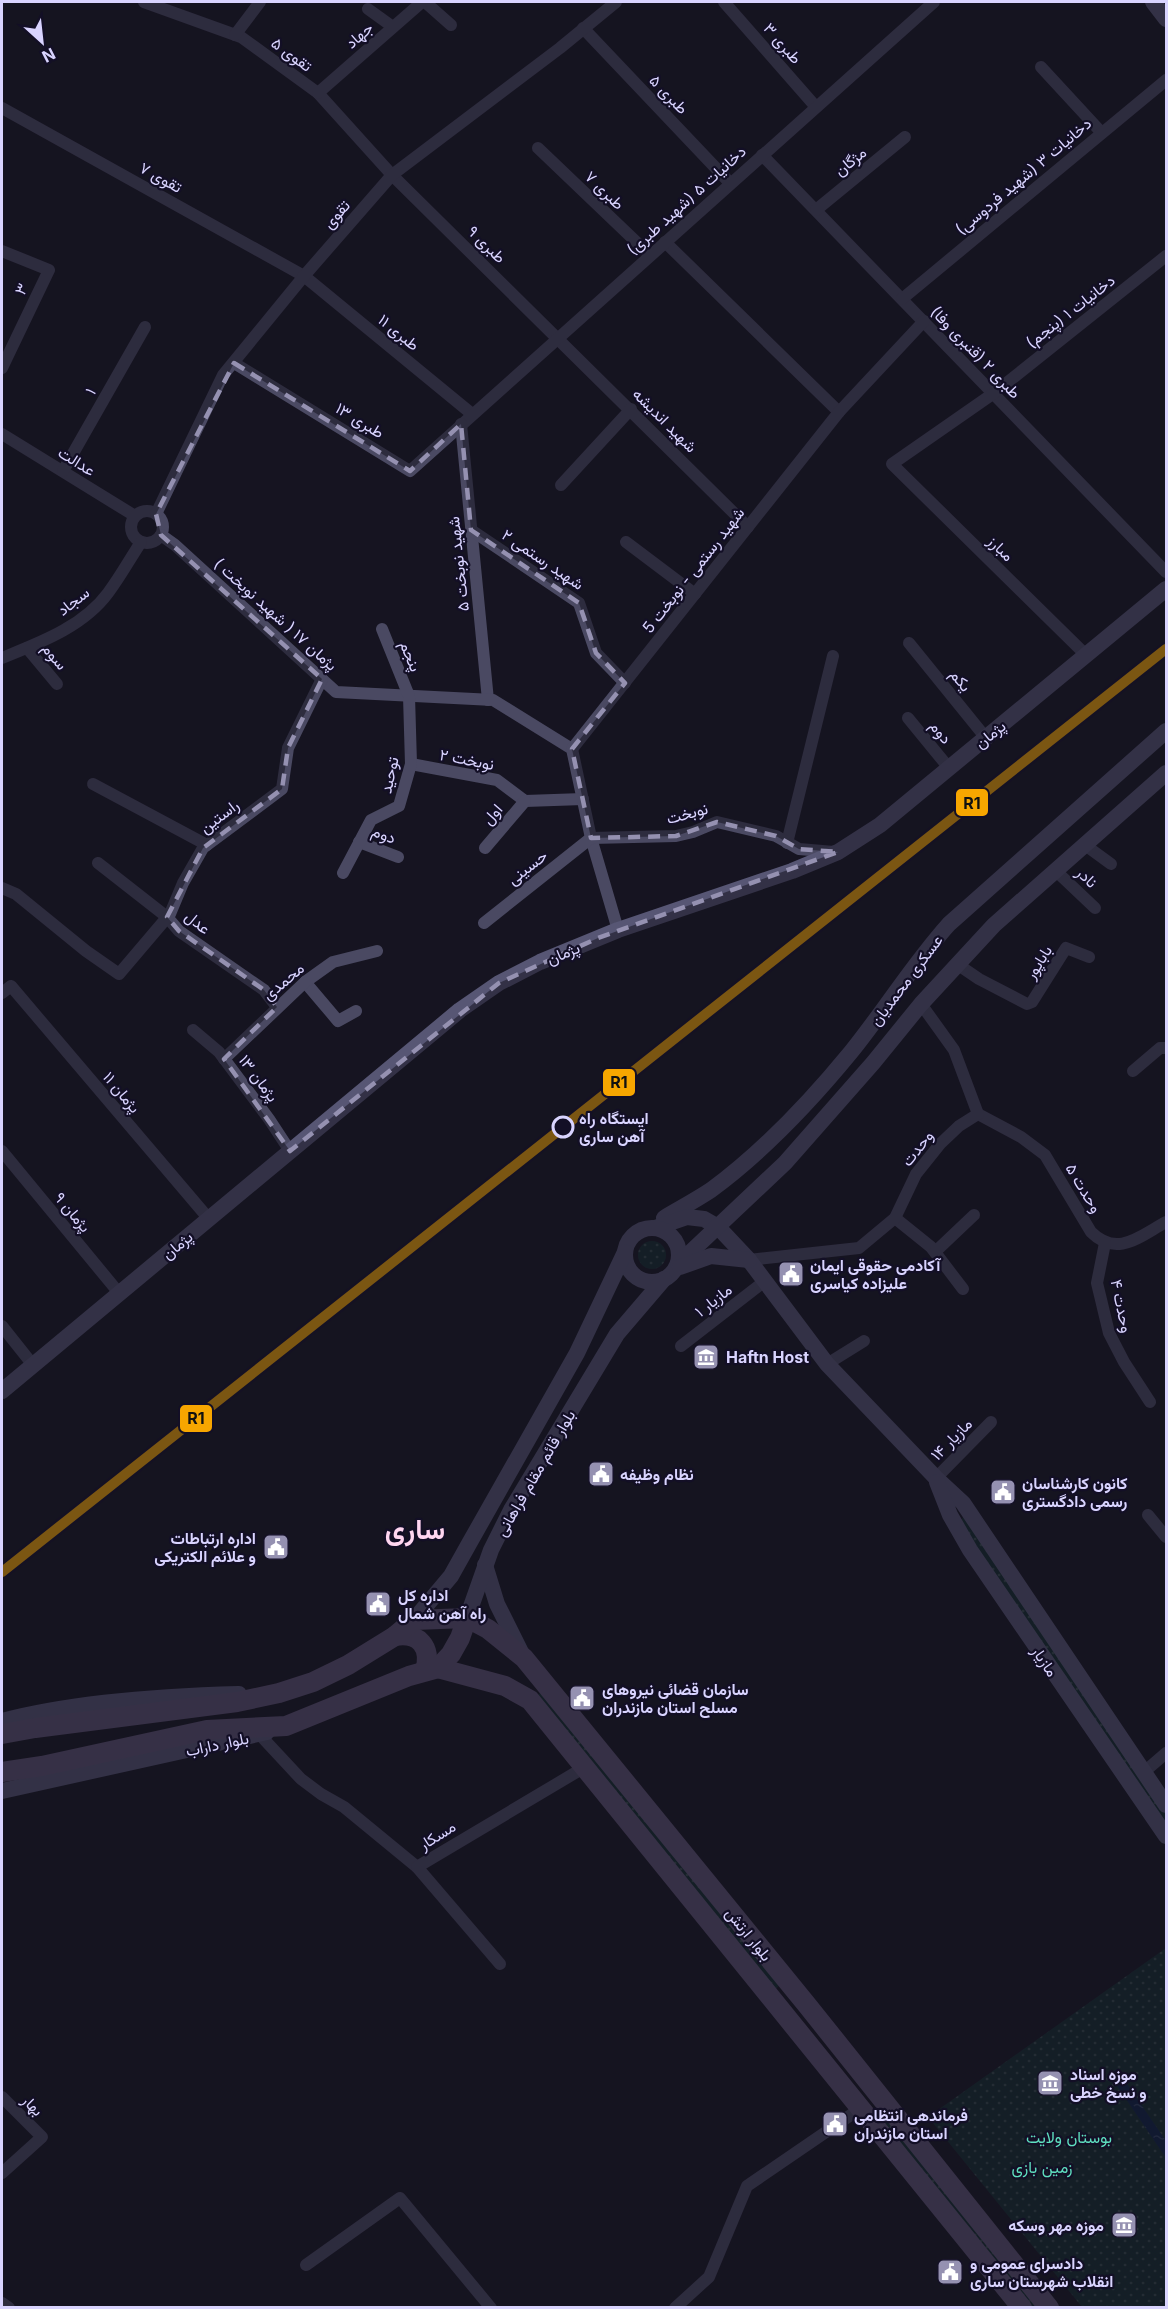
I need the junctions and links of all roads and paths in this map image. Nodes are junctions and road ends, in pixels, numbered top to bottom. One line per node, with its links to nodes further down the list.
1 (144, 2): 13 (street, تقوی ۵)
2 (260, 2): 13 (street)
3 (424, 2): 10 (street); 11 (street, جهاد)
4 (616, 2): 12 (street, تقوی)
5 (724, 2): 17 (street, طبری ۳)
6 (933, 2): 17 (street, دخانیات ۵ (شهید طبری))
7 (1153, 2): 9 (main road)
8 (368, 9): 11 (street)
9 (1167, 19)
10 (450, 25)
11 (393, 27): 16 (street, جهاد)
12 (583, 28): 23 (street, تقوی); 24 (street, طبری ۵)
13 (235, 35): 16 (street, تقوی ۵)
14 (1041, 68): 19 (street)
15 (1167, 80): 19 (street, دخانیات ۳ (شهید فردوسی))
16 (318, 93): 23 (street, تقوی ۵)
17 (816, 106): 22 (street, دخانیات ۵ (شهید طبری))
18 (2, 108): 30 (street, تقوی ۷)
19 (1101, 132): 31 (street, دخانیات ۳ (شهید فردوسی))
20 (905, 137): 25 (street, مژگان)
21 (538, 148): 28 (street, طبری ۷)
22 (762, 155): 24 (street, دخانیات ۵ (شهید طبری)); 25 (street, طبری ۲ (قنبری وفا))
23 (392, 175): 30 (street, تقوی); 34 (street, طبری ۹)
24 (730, 183): 26 (street, دخانیات ۵ (شهید طبری))
25 (816, 210): 31 (street, طبری ۲ (قنبری وفا))
26 (665, 242): 28 (street, دخانیات ۵ (شهید طبری)); 39 (street)
27 (2, 251): 36 (street, ۳)
28 (650, 255): 34 (street, دخانیات ۵ (شهید طبری))
29 (1167, 256): 37 (street, دخانیات ۱ (پنجم))
30 (304, 276): 35 (street, تقوی); 40 (street, طبری ۱۱)
31 (902, 299): 32 (street, طبری ۲ (قنبری وفا))
32 (924, 321): 37 (street, طبری ۲ (قنبری وفا)); 39 (street, شهید رستمی - نوبخت 5)
33 (145, 327): 44 (street, ۱)
34 (558, 337): 38 (street, شهید اندیشه); 40 (street, دخانیات ۵ (شهید طبری))
35 (234, 363): 41 (street, طبری ۱۳); 46 (street, تقوی)
36 (2, 368)
37 (994, 393): 43 (street, دخانیات ۱ (پنجم)); 53 (street, طبری ۲ (قنبری وفا))
38 (631, 409): 45 (street); 48 (street, شهید اندیشه)
39 (839, 412): 48 (street, شهید رستمی - نوبخت 5)
40 (472, 414): 41 (street, دخانیات ۵ (شهید طبری))
41 (461, 424): 49 (street, شهید نوبخت ۵)
42 (2, 434): 44 (street, عدالت)
43 (892, 464): 59 (street, مبارز)
44 (63, 471): 47 (street, عدالت)
45 (561, 485)
46 (156, 514): 47 (street); 50 (street)
47 (135, 516): 51 (street)
48 (748, 527): 55 (street, شهید رستمی - نوبخت 5)
49 (471, 531): 63 (street, شهید رستمی ۲); 66 (street, شهید نوبخت ۵)
50 (161, 535): 51 (street); 62 (street, پژمان ۱۷ ( شهید نوبخت ))
51 (141, 542): 58 (street, سجاد)
52 (626, 542): 55 (street)
53 (1167, 572)
54 (1167, 589): 59 (main road, پژمان)
55 (696, 594): 63 (street, شهید رستمی - نوبخت 5)
56 (382, 628): 65 (street, پنجم)
57 (909, 643): 69 (street, یکم)
58 (27, 648): 61 (street, سجاد); 64 (street, سوم)
59 (1086, 655): 69 (main road, پژمان)
60 (833, 656): 79 (street)
61 (2, 658)
62 (322, 679): 65 (street, پژمان ۱۷ ( شهید نوبخت )); 80 (street, راستین)
63 (625, 683): 70 (street, شهید رستمی - نوبخت 5)
64 (57, 684)
65 (409, 696): 66 (street, پژمان ۱۷ ( شهید نوبخت )); 71 (street, توحید)
66 (488, 700): 70 (street, پژمان ۱۷ ( شهید نوبخت ))
67 (908, 718): 72 (street, دوم)
68 (1167, 731): 114 (main road, عسکری محمدیان)
69 (986, 738): 72 (main road, پژمان)
70 (572, 749): 75 (street)
71 (411, 765): 76 (street, نوبخت ۲); 78 (street, توحید)
72 (949, 768): 83 (main road, پژمان)
73 (1167, 773): 81 (main road, عسکری محمدیان)
74 (93, 784): 80 (street)
75 (583, 799): 76 (street); 77 (street)
76 (525, 801): 82 (street, اول)
77 (591, 837): 79 (street, نوبخت); 92 (street, حسینی); 93 (street)
78 (359, 842): 84 (street, دوم); 88 (street, توحید)
79 (787, 843): 83 (street, نوبخت)
80 (207, 845): 91 (street, راستین)
81 (1085, 845): 86 (street); 87 (main road, عسکری محمدیان)
82 (485, 848)
83 (838, 852): 93 (main road, پژمان)
84 (398, 857)
85 (98, 863): 91 (street, عدل)
86 (1111, 864)
87 (1056, 871): 90 (street, نادر); 96 (main road, عسکری محمدیان)
88 (343, 873)
89 (2, 888): 91 (street, راستین)
90 (1095, 908)
91 (166, 917): 100 (street, عدل)
92 (484, 923)
93 (618, 930): 108 (main road, پژمان)
94 (377, 951): 97 (street, محمدی)
95 (1089, 957): 96 (street, باباپور)
96 (957, 964): 99 (main road, عسکری محمدیان)
97 (304, 982): 100 (street, محمدی); 101 (street)
98 (6, 990): 111 (street, پژمان ۱۱)
99 (921, 1004): 106 (street); 113 (main road, عسکری محمدیان)
100 (277, 1006): 104 (street, محمدی)
101 (356, 1011)
102 (193, 1030): 104 (street, پژمان ۱۳)
103 (1167, 1048): 105 (street)
104 (224, 1059): 108 (street, پژمان ۱۳)
105 (1133, 1071)
106 (978, 1114): 110 (street, وحدت); 115 (street, وحدت ۵)
107 (2, 1151): 122 (street, پژمان ۹)
108 (290, 1151): 111 (main road, پژمان)
109 (974, 1215): 117 (street)
110 (895, 1218): 117 (street); 118 (street, وحدت)
111 (209, 1219): 122 (main road, پژمان)
112 (1167, 1222): 115 (street)
113 (718, 1227): 114 (main road, مازیار); 118 (main road, مازیار); 119 (main road, عسکری محمدیان)
114 (651, 1228): 116 (main road); 119 (main road)
115 (1105, 1243): 129 (street, وحدت ۴)
116 (625, 1252): 119 (main road); 138 (main road, بلوار قائم مقام فراهانی)
117 (935, 1252): 121 (street)
118 (748, 1260): 119 (main road); 120 (main road, مازیار)
119 (672, 1271): 136 (main road, بلوار قائم مقام فراهانی)
120 (765, 1281): 125 (street, مازیار ۱); 126 (main road, مازیار)
121 (963, 1289)
122 (119, 1293): 127 (main road, پژمان)
123 (2, 1326): 127 (street)
124 (864, 1341): 126 (street)
125 (681, 1346)
126 (827, 1364): 131 (main road, مازیار)
127 (33, 1365): 128 (main road, پژمان)
128 (2, 1391)
129 (1150, 1402)
130 (991, 1422): 131 (street, مازیار ۱۴)
131 (936, 1478): 133 (main road, مازیار); 134 (main road, مازیار)
132 (1148, 1515): 135 (street)
133 (971, 1516): 134 (main road); 150 (main road, مازیار)
134 (956, 1525): 153 (main road, مازیار)
135 (1167, 1537)
136 (485, 1565): 137 (main road, بلوار قائم مقام فراهانی); 140 (main road)
137 (467, 1618): 138 (main road); 140 (main road, بلوار ارتش); 141 (main road, بلوار قائم مقام فراهانی)
138 (414, 1620): 139 (main road, بلوار قائم مقام فراهانی)
139 (395, 1636): 141 (main road); 142 (main road)
140 (524, 1658): 156 (main road, بلوار ارتش)
141 (431, 1669): 144 (main road, بلوار داراب); 148 (main road, بلوار ارتش)
142 (279, 1693): 143 (main road); 145 (main road)
143 (2, 1721)
144 (286, 1726): 146 (main road, بلوار داراب); 149 (main road)
145 (2, 1734)
146 (260, 1735): 151 (main road, بلوار داراب); 154 (street)
147 (1167, 1754): 150 (street)
148 (585, 1767): 154 (street, مسکار); 157 (main road, بلوار ارتش)
149 (2, 1772)
150 (1144, 1772): 152 (main road, مازیار)
151 (2, 1791)
152 (1167, 1805)
153 (1167, 1836)
154 (417, 1867): 155 (street, مسکار)
155 (500, 1964)
156 (809, 2007): 157 (main road); 158 (main road, بلوار ارتش)
157 (791, 2021): 160 (main road, بلوار ارتش)
158 (878, 2094): 160 (main road); 168 (main road, بلوار ارتش)
159 (2, 2097): 161 (street, بهار)
160 (861, 2108): 166 (street); 167 (main road, بلوار ارتش)
161 (2, 2174)
162 (306, 2265): 165 (street)
163 (2, 2303): 164 (street)
164 (9, 2307)
165 (491, 2307)
166 (675, 2307)
167 (1022, 2307)
168 (1049, 2307)

